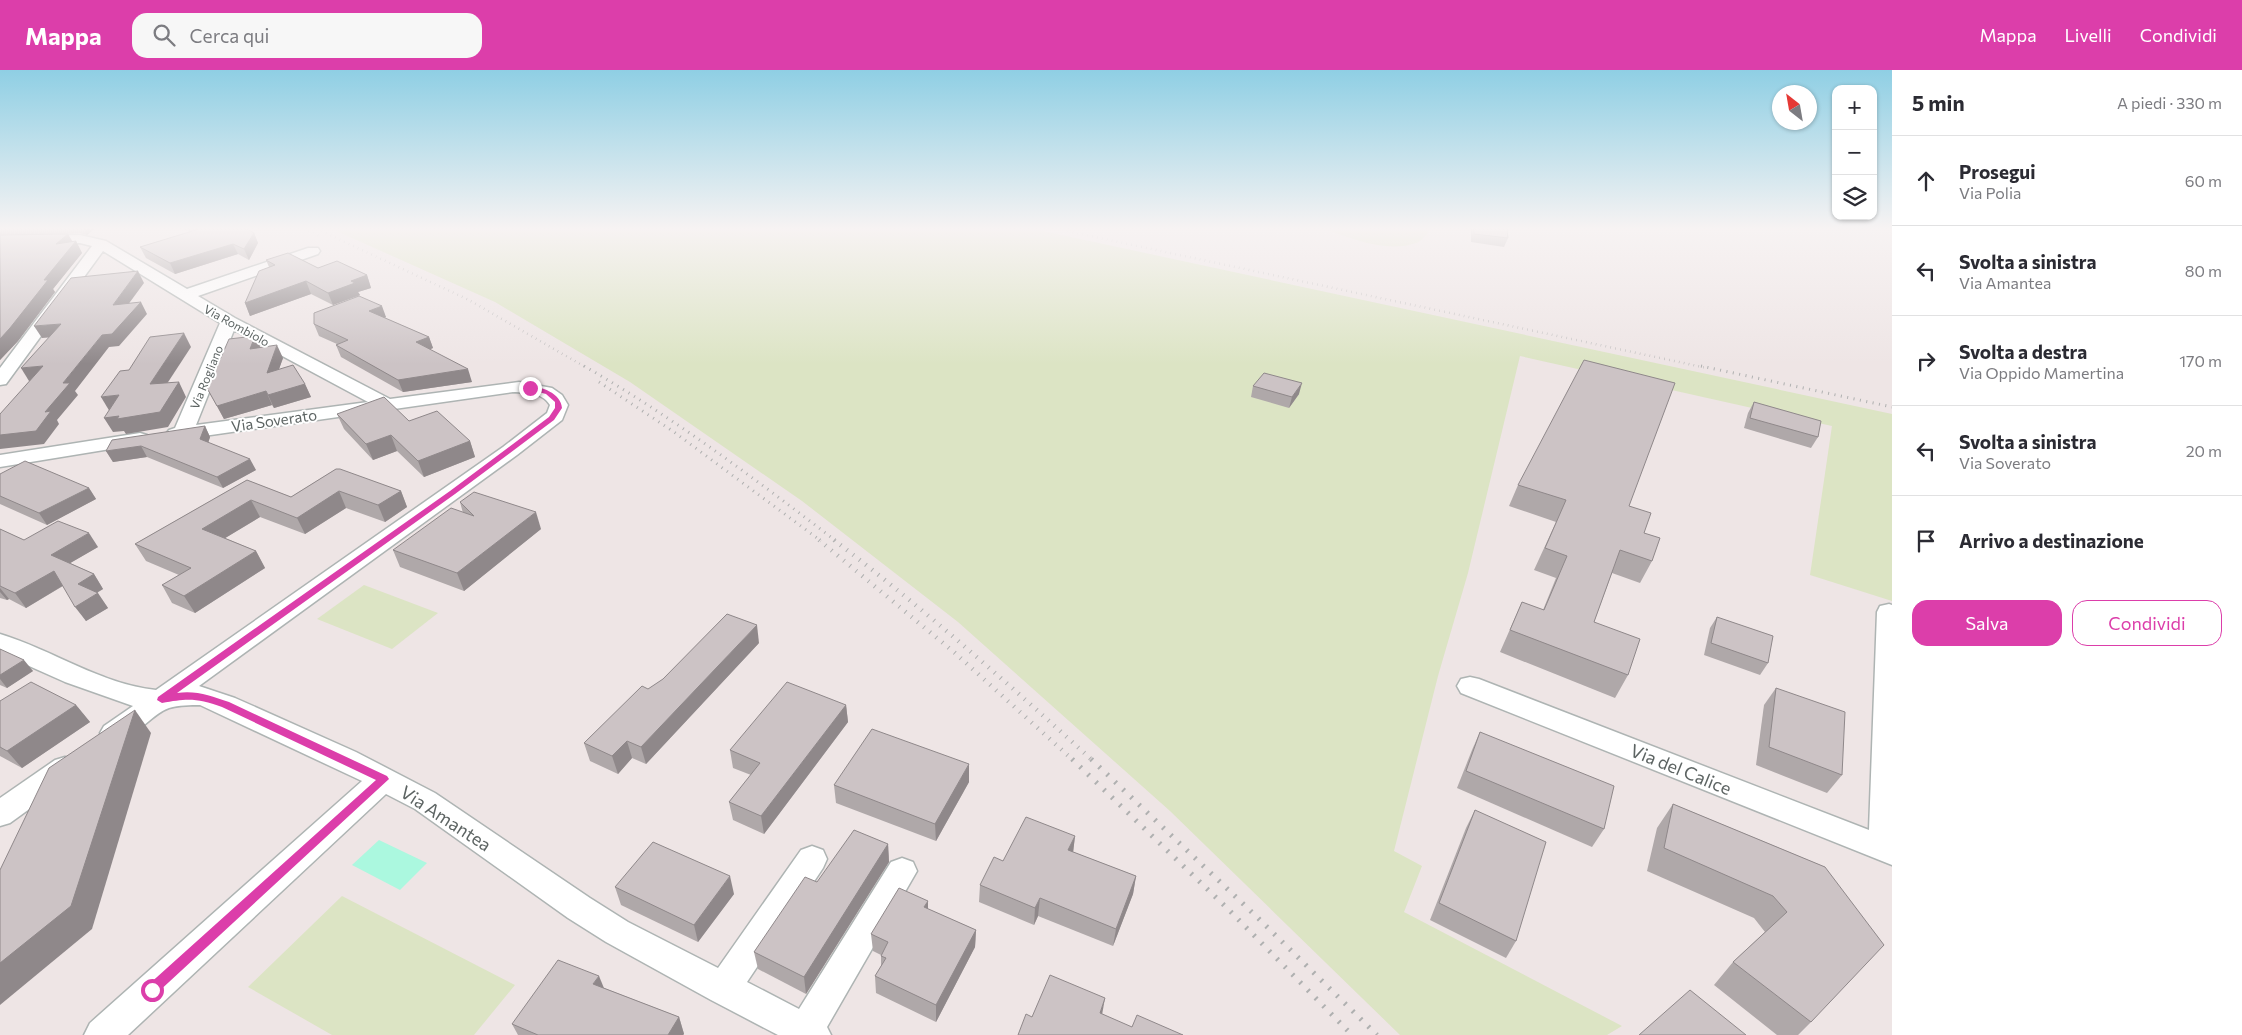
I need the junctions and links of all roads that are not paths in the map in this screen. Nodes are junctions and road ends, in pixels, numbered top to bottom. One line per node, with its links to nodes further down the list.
1 (79, 274): 6 (street)
2 (150, 274): 4 (street, Via Rombiolo)
3 (245, 274): 4 (street)
4 (184, 295): 5 (street, Via Rombiolo)
5 (229, 321): 7 (street, Via Rombiolo); 8 (street, Via Rogliano)
6 (0, 380)
7 (386, 404): 8 (street, Via Soverato); 13 (street, Via Soverato)
8 (183, 433): 9 (street, Via Soverato)
9 (0, 461)
10 (1889, 612): 16 (street)
11 (0, 643): 13 (street, Via Amantea)
12 (1470, 686): 16 (street, Via del Calice)
13 (162, 700): 14 (street, Via Amantea); 15 (street)
14 (384, 779): 19 (street, Via Amantea); 21 (street)
15 (0, 814)
16 (1888, 851)
17 (812, 858): 19 (street)
18 (902, 871): 20 (street)
19 (723, 988): 20 (street, Via Amantea)
20 (809, 1033)
21 (102, 1035)

